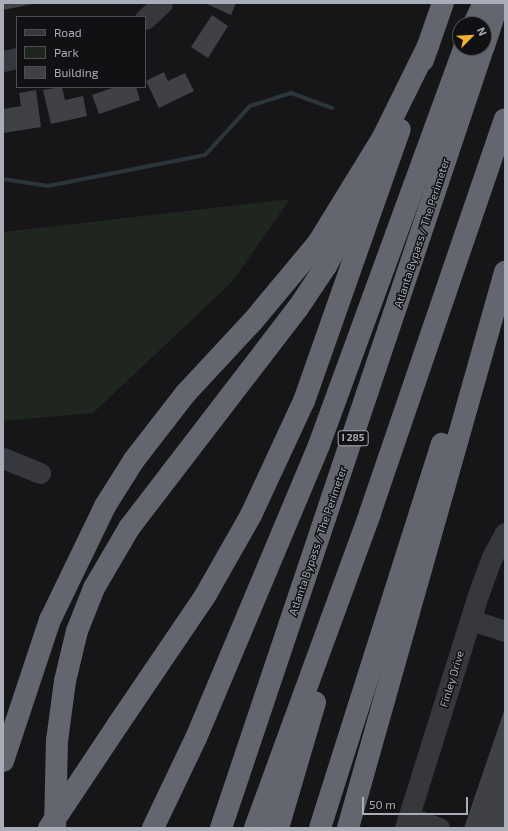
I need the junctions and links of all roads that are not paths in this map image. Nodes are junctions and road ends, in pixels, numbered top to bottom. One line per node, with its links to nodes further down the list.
1 (162, 3): 6 (street)
2 (442, 3): 8 (highway)
3 (484, 3): 5 (highway)
4 (498, 3): 7 (highway, Atlanta Bypass / The Perimeter / I 285)
5 (478, 16)
6 (146, 18)
7 (492, 22)
8 (428, 46): 14 (highway); 22 (highway)
9 (461, 56): 26 (highway)
10 (481, 56): 27 (highway, Atlanta Bypass / The Perimeter / I 285)
11 (16, 58): 12 (street)
12 (3, 61)
13 (505, 119): 18 (highway)
14 (402, 121): 24 (highway, bridge); 25 (highway)
15 (502, 282): 30 (highway); 31 (highway)
16 (3, 458): 17 (street)
17 (40, 473)
18 (370, 513): 28 (highway); 29 (highway)
19 (505, 533): 20 (street, Finley Drive)
20 (471, 620): 21 (street); 23 (street, Finley Drive)
21 (505, 631)
22 (3, 761)
23 (407, 823): 32 (street)
24 (50, 828)
25 (55, 828)
26 (153, 828)
27 (221, 828)
28 (255, 828)
29 (278, 828)
30 (320, 828)
31 (348, 828)
32 (439, 828)

